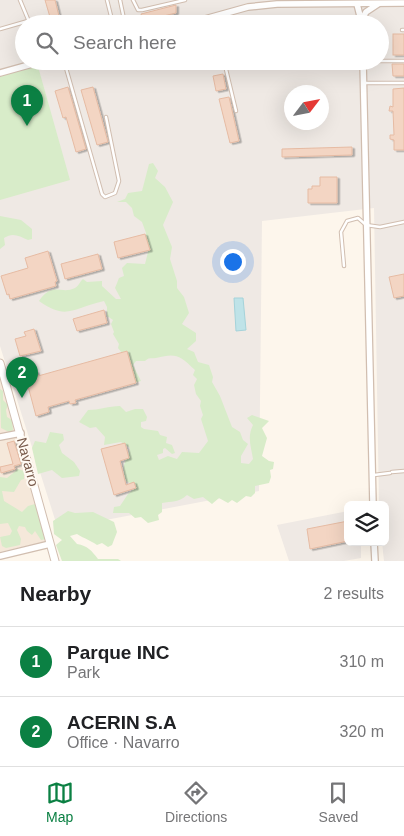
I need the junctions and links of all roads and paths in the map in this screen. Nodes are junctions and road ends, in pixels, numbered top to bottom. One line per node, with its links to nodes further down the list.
1 (20, 0): 10 (lane)
2 (107, 0): 11 (lane)
3 (120, 0): 12 (lane)
4 (133, 0): 5 (lane)
5 (185, 0)
6 (329, 2): 9 (street); 13 (street)
7 (381, 2): 8 (street); 9 (street); 15 (street)
8 (404, 3)
9 (357, 4): 14 (street)
10 (26, 15)
11 (111, 15)
12 (124, 15)
13 (226, 15)
14 (360, 15)
15 (367, 15)
16 (15, 26): 17 (lane)
17 (0, 29)
18 (389, 61): 19 (lane)
19 (404, 61)
20 (15, 69): 24 (street)
21 (67, 70): 28 (lane)
22 (226, 70): 27 (lane)
23 (363, 70): 25 (street)
24 (0, 73)
25 (363, 83): 26 (lane); 30 (street)
26 (404, 83)
27 (236, 111)
28 (106, 117)
29 (404, 222): 30 (lane)
30 (366, 225): 31 (lane); 36 (street)
31 (344, 266)
32 (0, 364): 33 (street, Navarro)
33 (21, 433): 34 (street); 38 (street, Navarro)
34 (0, 438)
35 (404, 471): 36 (lane)
36 (372, 475): 37 (street)
37 (373, 501)
38 (50, 544): 40 (street); 41 (street, Navarro)
39 (374, 546): 42 (street)
40 (0, 556)
41 (55, 561)
42 (375, 561)

